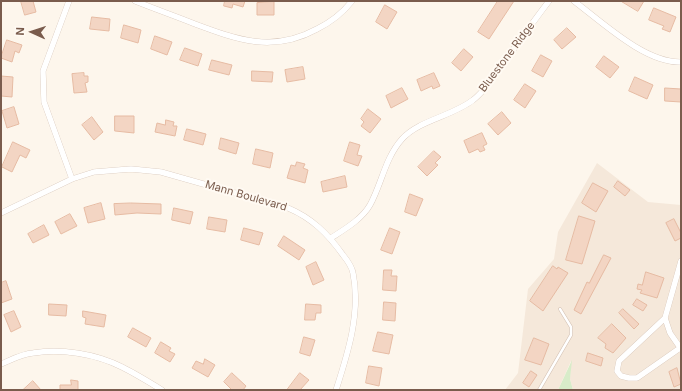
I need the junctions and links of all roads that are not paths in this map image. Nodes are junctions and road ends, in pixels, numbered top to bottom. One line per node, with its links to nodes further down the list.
1 (69, 1): 7 (street)
2 (135, 1): 3 (street)
3 (352, 1)
4 (549, 1): 9 (street, Bluestone Ridge)
5 (574, 1): 6 (street)
6 (681, 62)
7 (72, 179): 8 (street, Mann Boulevard); 9 (street, Mann Boulevard)
8 (1, 213)
9 (331, 238): 16 (street, Mann Boulevard)
10 (681, 261): 12 (street)
11 (560, 309): 17 (lane)
12 (665, 318): 13 (street); 13 (street)
13 (680, 348)
14 (1, 364): 15 (street)
15 (162, 390)
16 (336, 390)
17 (539, 390)

